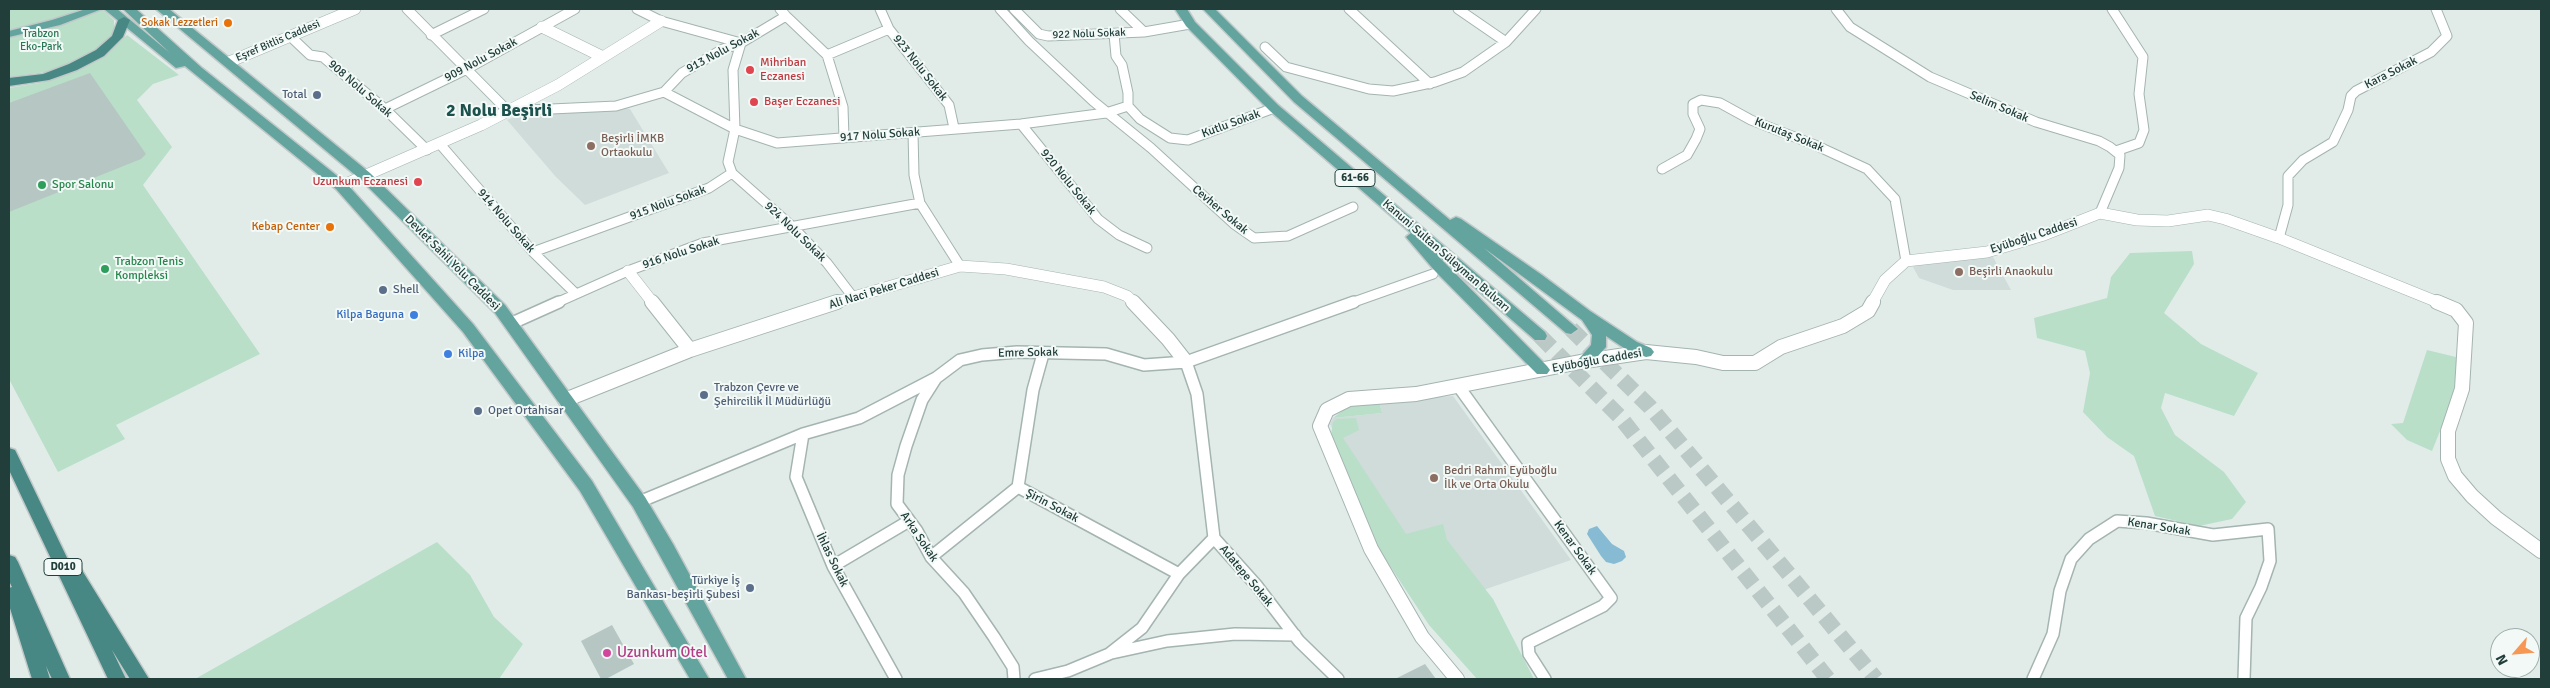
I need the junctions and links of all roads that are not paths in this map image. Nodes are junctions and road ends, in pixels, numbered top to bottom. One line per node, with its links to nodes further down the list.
1 (82, 9): 28 (main road)
2 (96, 9): 31 (main road)
3 (110, 9): 24 (main road)
4 (129, 9): 42 (main road)
5 (162, 9): 40 (main road, Devlet Sahil Yolu Caddesi)
6 (355, 9): 34 (street, Eşref Bitlis Caddesi)
7 (407, 9): 33 (street)
8 (484, 9): 33 (street)
9 (575, 9): 27 (street, 909 Nolu Sokak)
10 (636, 9): 25 (street)
11 (880, 9): 29 (street, 923 Nolu Sokak)
12 (1000, 9): 50 (street, Cevher Sokak)
13 (1014, 9): 32 (street, 922 Nolu Sokak)
14 (1120, 9): 30 (street)
15 (1181, 9): 26 (main road, Kanuni Sultan Süleyman Bulvarı / 61-66)
16 (1209, 9): 63 (main road, Kanuni Sultan Süleyman Bulvarı / 61-66)
17 (1349, 9): 44 (street)
18 (1458, 9): 35 (street)
19 (1536, 9): 35 (street)
20 (1836, 9): 58 (street, Selim Sokak)
21 (2112, 9): 58 (street)
22 (2436, 9): 69 (street, Kara Sokak)
23 (783, 12): 36 (street, 913 Nolu Sokak); 38 (street)
24 (124, 20): 42 (main road); 43 (highway)
25 (661, 22): 36 (street); 39 (street)
26 (1190, 24): 30 (street, 922 Nolu Sokak); 47 (main road, Kanuni Sultan Süleyman Bulvarı / 61-66)
27 (542, 27): 39 (street); 41 (street, 909 Nolu Sokak)
28 (9, 29)
29 (889, 29): 38 (street); 52 (street, 923 Nolu Sokak)
30 (1144, 32): 32 (street, 922 Nolu Sokak)
31 (9, 34)
32 (1114, 34): 46 (street)
33 (431, 35): 41 (street)
34 (290, 36): 40 (street, Eşref Bitlis Caddesi); 48 (street, 908 Nolu Sokak)
35 (1506, 42): 44 (street)
36 (741, 43): 45 (street, 913 Nolu Sokak); 53 (street)
37 (1265, 47): 44 (street)
38 (827, 55): 55 (street)
39 (603, 57): 49 (street)
40 (229, 62): 61 (main road, Devlet Sahil Yolu Caddesi)
41 (465, 70): 48 (street, 909 Nolu Sokak); 49 (street)
42 (198, 72): 62 (main road)
43 (9, 82)
44 (1430, 84)
45 (664, 92): 49 (street); 53 (street, 917 Nolu Sokak)
46 (1128, 106): 47 (street, Kutlu Sokak); 50 (street)
47 (1274, 108): 64 (main road, Kanuni Sultan Süleyman Bulvarı / 61-66)
48 (384, 109): 57 (street, 908 Nolu Sokak)
49 (508, 111): 56 (street)
50 (1106, 113): 51 (street, 917 Nolu Sokak); 66 (street, Cevher Sokak)
51 (1021, 124): 52 (street, 917 Nolu Sokak); 70 (street, 920 Nolu Sokak)
52 (954, 128): 54 (street, 917 Nolu Sokak)
53 (735, 129): 55 (street, 917 Nolu Sokak); 60 (street)
54 (913, 133): 55 (street, 917 Nolu Sokak); 65 (street)
55 (844, 138)
56 (440, 144): 57 (street); 71 (street, 914 Nolu Sokak)
57 (426, 150): 61 (street)
58 (2116, 151): 67 (street)
59 (1662, 169): 72 (street, Kurutaş Sokak)
60 (732, 173): 68 (street, 924 Nolu Sokak); 71 (street, 915 Nolu Sokak)
61 (365, 176): 62 (street); 79 (main road, Devlet Sahil Yolu Caddesi)
62 (341, 186): 110 (main road)
63 (1403, 187): 78 (main road, 61-66); 80 (main road, Kanuni Sultan Süleyman Bulvarı / 61-66)
64 (1377, 196): 81 (main road, Kanuni Sultan Süleyman Bulvarı / 61-66); 87 (main road, 61-66)
65 (920, 203): 68 (street, 916 Nolu Sokak); 73 (street)
66 (1354, 207)
67 (2100, 213): 69 (street); 72 (street, Eyüboğlu Caddesi)
68 (793, 227): 74 (street, 916 Nolu Sokak); 77 (street, 924 Nolu Sokak)
69 (2280, 238): 98 (street)
70 (1147, 248)
71 (533, 252): 76 (street, 914 Nolu Sokak)
72 (1906, 261): 83 (street, Eyüboğlu Caddesi)
73 (960, 266): 77 (street, Ali Naci Peker Caddesi); 86 (street, Ali Naci Peker Caddesi)
74 (628, 271): 76 (street, 916 Nolu Sokak); 82 (street)
75 (1433, 274): 86 (street, Emre Sokak)
76 (576, 294): 79 (street, 916 Nolu Sokak)
77 (853, 298): 82 (street, Ali Naci Peker Caddesi)
78 (1586, 315): 83 (main road, 61-66); 85 (main road, 61-66)
79 (510, 324): 90 (main road, Devlet Sahil Yolu Caddesi)
80 (1571, 330)
81 (1540, 336)
82 (690, 350): 90 (street, Ali Naci Peker Caddesi)
83 (1646, 352): 85 (street, Eyüboğlu Caddesi)
84 (1043, 354): 86 (street, Emre Sokak); 88 (street, Emre Sokak); 93 (street, Şirin Sokak)
85 (1585, 361): 87 (street, Eyüboğlu Caddesi)
86 (1186, 362): 97 (street, Adatepe Sokak)
87 (1542, 370): 89 (street, Eyüboğlu Caddesi)
88 (936, 378): 91 (street, Emre Sokak); 96 (street, Arka Sokak)
89 (1459, 387): 116 (street, Eyüboğlu Caddesi); 117 (street, Kenar Sokak)
90 (565, 400): 94 (main road, Devlet Sahil Yolu Caddesi)
91 (803, 434): 94 (street, Emre Sokak); 101 (street, İhlas Sokak)
92 (9, 454): 95 (highway, D010)
93 (1018, 487): 99 (street); 102 (street, Şirin Sokak)
94 (639, 502): 111 (main road, Devlet Sahil Yolu Caddesi)
95 (38, 516): 108 (highway, D010); 109 (highway)
96 (909, 520): 99 (street, Arka Sokak); 101 (street)
97 (1214, 538): 102 (street); 104 (street, Adatepe Sokak)
98 (2541, 551)
99 (931, 557): 113 (street, Arka Sokak)
100 (9, 562): 107 (highway)
101 (833, 566): 112 (street, İhlas Sokak)
102 (1179, 574): 105 (street)
103 (9, 575): 106 (highway)
104 (1295, 635): 105 (street); 115 (street, Adatepe Sokak)
105 (1109, 654): 114 (street)
106 (41, 679)
107 (60, 679)
108 (117, 679)
109 (140, 679)
110 (700, 679)
111 (737, 679)
112 (896, 679)
113 (1014, 679)
114 (1035, 679)
115 (1338, 679)
116 (1457, 679)
117 (1545, 679)
118 (2034, 679): 119 (street, Kenar Sokak)
119 (2244, 679)

